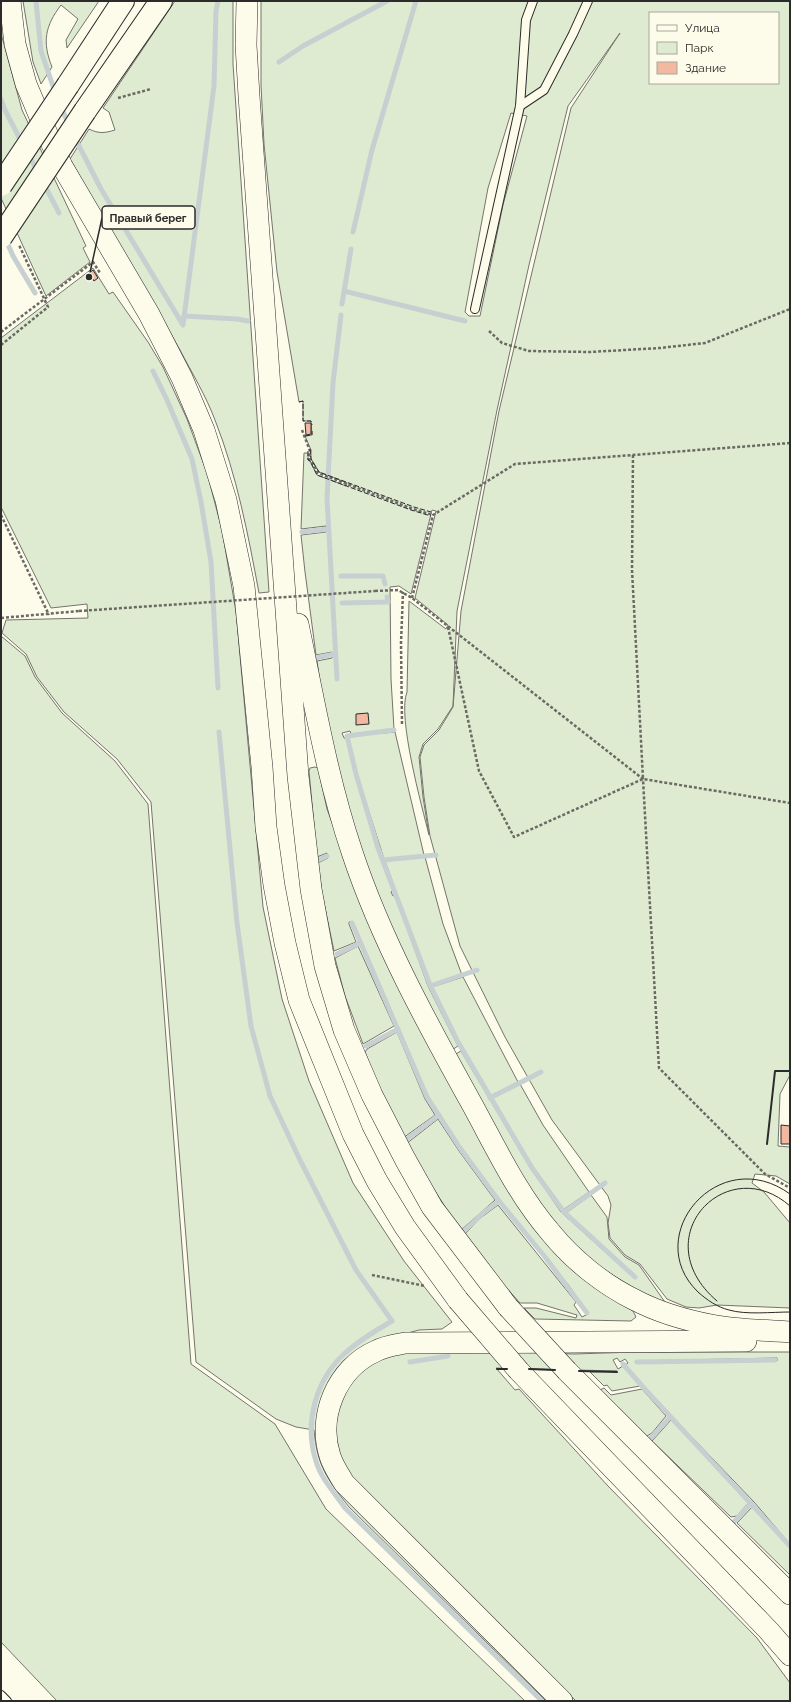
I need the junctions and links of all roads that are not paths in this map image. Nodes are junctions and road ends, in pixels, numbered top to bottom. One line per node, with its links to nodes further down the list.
1 (10, 1): 15 (main road, bridge)
2 (123, 1): 8 (highway, bridge)
3 (161, 1): 9 (highway, bridge)
4 (247, 1): 11 (main road)
5 (534, 1): 7 (lane)
6 (588, 1): 7 (lane)
7 (520, 106): 10 (lane)
8 (1, 185)
9 (9, 240)
10 (475, 309)
11 (282, 548): 12 (main road); 14 (main road, bridge)
12 (790, 1332)
13 (790, 1340): 18 (main road)
14 (790, 1594)
15 (790, 1655)
16 (1, 1695): 17 (lane)
17 (7, 1701)
18 (562, 1701)

